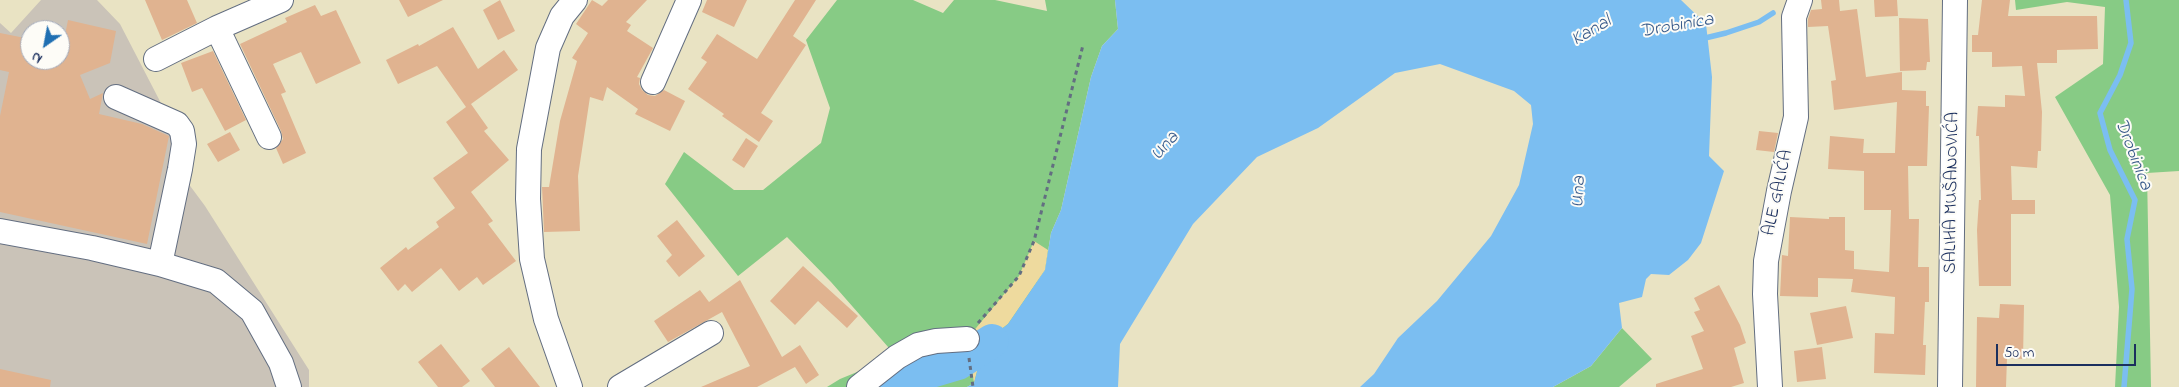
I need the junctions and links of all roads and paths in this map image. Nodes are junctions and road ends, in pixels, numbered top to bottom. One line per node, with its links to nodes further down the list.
1 (281, 0): 6 (street)
2 (575, 0): 17 (street)
3 (1800, 0): 21 (street, ALE GALIĆA)
4 (1956, 0): 22 (street, SALIHA MUŠANOVIĆA)
5 (687, 2): 9 (street)
6 (217, 28): 8 (street); 11 (street)
7 (1083, 45): 15 (path)
8 (156, 59)
9 (653, 82)
10 (116, 97): 13 (street)
11 (269, 137)
12 (0, 230): 13 (street)
13 (160, 264): 16 (street)
14 (711, 333): 18 (street)
15 (967, 338): 19 (street); 20 (path)
16 (288, 387)
17 (570, 387)
18 (620, 387)
19 (860, 387)
20 (973, 387)
21 (1770, 387)
22 (1950, 387)

